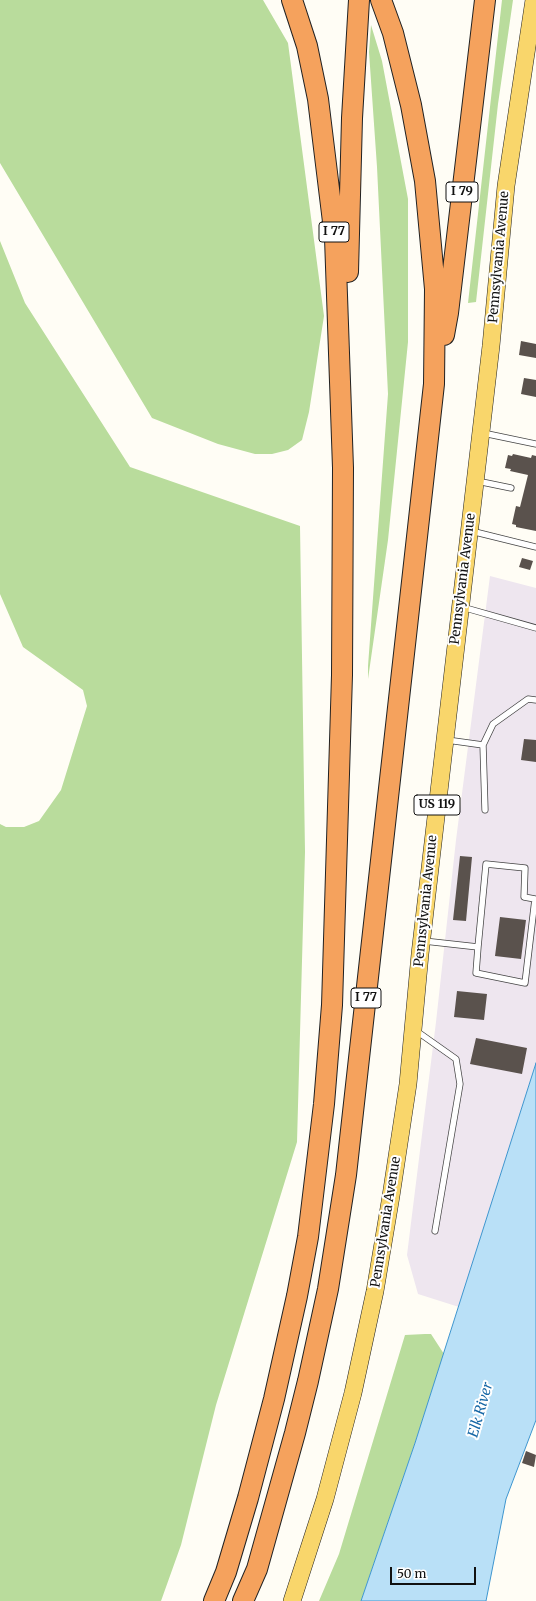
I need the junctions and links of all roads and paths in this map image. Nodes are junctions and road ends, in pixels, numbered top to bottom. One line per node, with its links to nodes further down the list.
1 (292, 0): 9 (highway, I 77)
2 (359, 0): 9 (highway)
3 (381, 0): 6 (highway, I 77)
4 (485, 0): 6 (highway, I 79)
5 (534, 0): 7 (main road, Pennsylvania Avenue / US 119)
6 (434, 384): 25 (highway, I 77)
7 (480, 433): 8 (lane); 10 (main road, Pennsylvania Avenue / US 119)
8 (536, 444)
9 (343, 468): 24 (highway, I 77)
10 (475, 480): 11 (lane); 12 (main road, Pennsylvania Avenue / US 119)
11 (511, 488)
12 (469, 530): 13 (lane); 14 (main road, Pennsylvania Avenue / US 119)
13 (536, 547)
14 (460, 606): 15 (lane); 17 (main road, Pennsylvania Avenue / US 119)
15 (536, 628)
16 (536, 700): 18 (lane)
17 (445, 739): 18 (lane); 20 (main road, Pennsylvania Avenue / US 119)
18 (483, 745): 19 (lane)
19 (485, 810)
20 (421, 941): 21 (lane); 22 (main road, Pennsylvania Avenue / US 119)
21 (478, 947): 21 (lane)
22 (413, 1029): 23 (lane); 26 (main road, Pennsylvania Avenue / US 119)
23 (435, 1231)
24 (214, 1601)
25 (243, 1601)
26 (292, 1601)

